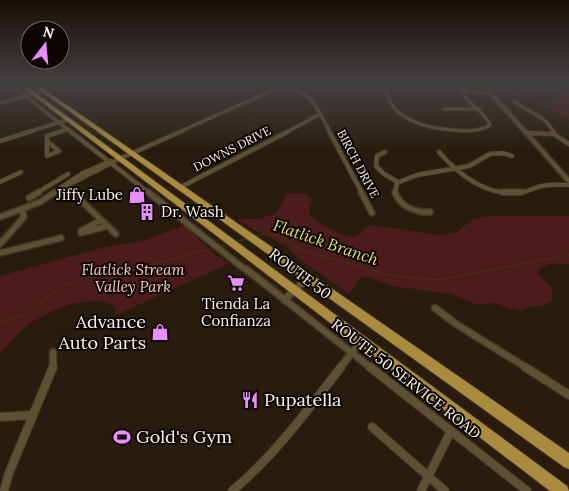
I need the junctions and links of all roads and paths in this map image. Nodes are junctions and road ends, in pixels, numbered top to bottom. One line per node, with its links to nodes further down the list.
1 (38, 106): 14 (street, ROUTE 50 SERVICE ROAD)
2 (49, 106): 13 (highway, ROUTE 50)
3 (63, 106): 23 (highway, ROUTE 50)
4 (237, 106): 23 (street)
5 (315, 106): 12 (street, BIRCH DRIVE)
6 (395, 106): 10 (street)
7 (475, 106): 10 (street)
8 (503, 106): 16 (street)
9 (520, 106): 17 (street)
10 (479, 109): 11 (street)
11 (444, 110)
12 (320, 114): 36 (street, DOWNS DRIVE); 40 (street, BIRCH DRIVE)
13 (67, 120): 14 (street); 25 (highway, ROUTE 50)
14 (59, 122): 15 (street, ROUTE 50 SERVICE ROAD); 18 (street)
15 (68, 129): 19 (street); 26 (street, ROUTE 50 SERVICE ROAD)
16 (527, 133): 17 (street); 30 (street)
17 (554, 134): 20 (street)
18 (0, 141)
19 (48, 142)
20 (569, 143)
21 (385, 152): 32 (street)
22 (439, 152): 27 (street)
23 (131, 153): 25 (street); 36 (highway, ROUTE 50)
24 (512, 156): 27 (street)
25 (119, 158): 26 (street); 49 (highway, ROUTE 50)
26 (110, 162): 35 (street); 50 (street, ROUTE 50 SERVICE ROAD)
27 (454, 169): 32 (street); 34 (street)
28 (21, 172): 31 (street)
29 (68, 174): 33 (street)
30 (569, 181)
31 (0, 182)
32 (398, 182): 39 (street)
33 (52, 185): 35 (street); 37 (street)
34 (569, 185)
35 (64, 187): 38 (street); 42 (street)
36 (179, 188): 48 (highway, ROUTE 50)
37 (29, 198)
38 (22, 210): 41 (street); 46 (street)
39 (430, 212)
40 (372, 213)
41 (0, 217)
42 (101, 220): 43 (street); 43 (street)
43 (108, 226): 44 (street)
44 (116, 234)
45 (62, 238): 47 (street)
46 (0, 244)
47 (0, 253)
48 (308, 278): 49 (street); 60 (highway, ROUTE 50)
49 (294, 290): 50 (street); 52 (highway, ROUTE 50)
50 (284, 300): 54 (street, ROUTE 50 SERVICE ROAD)
51 (435, 308): 55 (street)
52 (361, 341): 54 (street); 67 (highway, ROUTE 50)
53 (53, 352): 56 (street)
54 (352, 353): 59 (street, ROUTE 50 SERVICE ROAD); 63 (street)
55 (569, 395)
56 (33, 415): 57 (street); 62 (street)
57 (0, 417)
58 (372, 427): 61 (street)
59 (451, 431): 61 (street); 66 (street, ROUTE 50 SERVICE ROAD)
60 (569, 462)
61 (428, 476): 64 (street); 65 (street)
62 (4, 491)
63 (232, 491)
64 (421, 491)
65 (445, 491)
66 (527, 491)
67 (562, 491)

